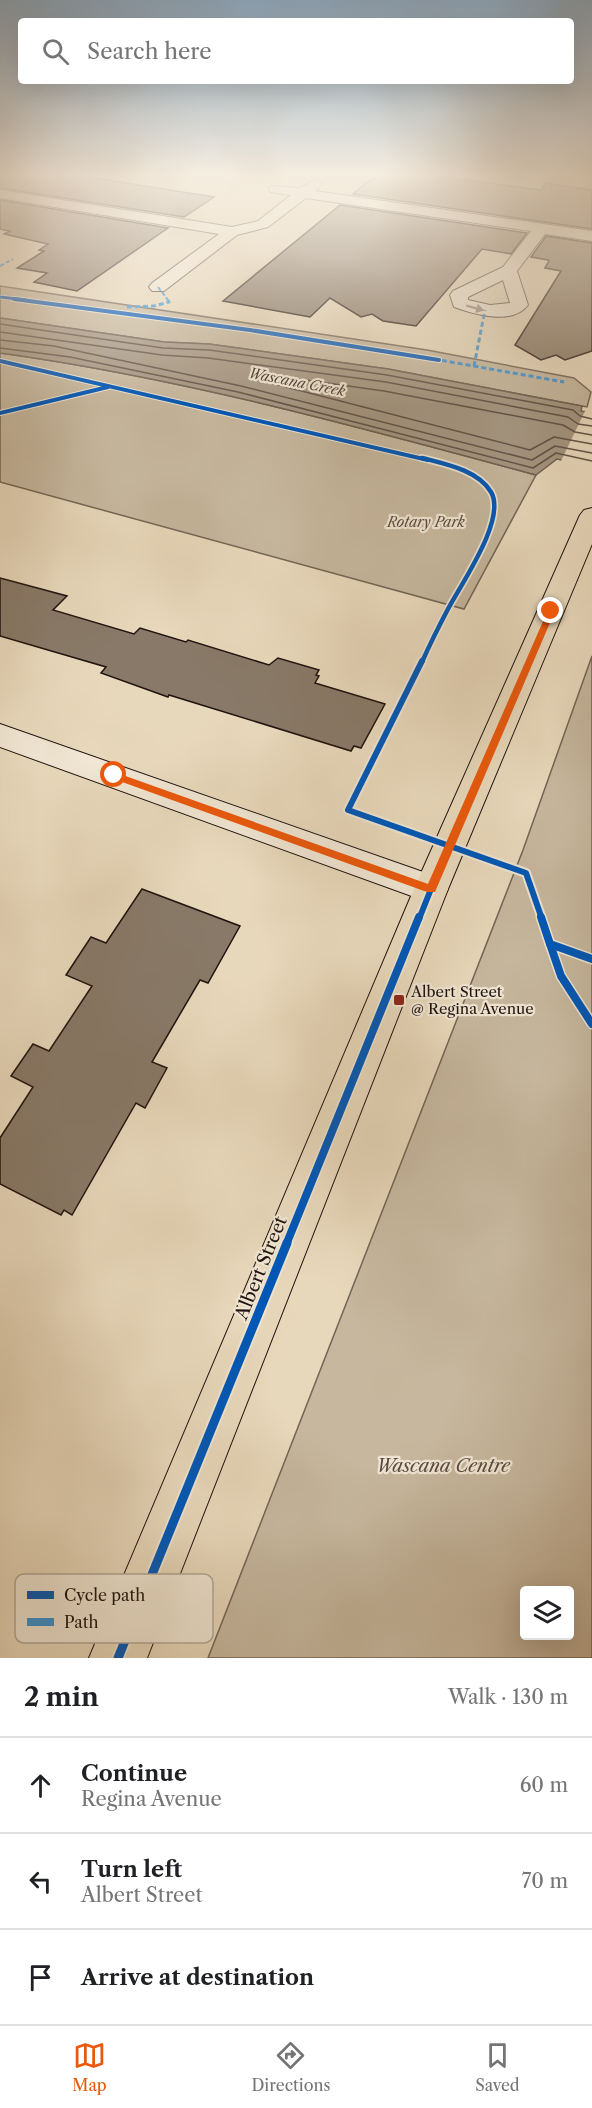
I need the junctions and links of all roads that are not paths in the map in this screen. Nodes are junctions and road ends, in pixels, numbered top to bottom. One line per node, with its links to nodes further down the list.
1 (205, 251): 4 (street)
2 (524, 251): 3 (street)
3 (509, 271)
4 (158, 287)
5 (592, 515): 7 (main road, Albert Street)
6 (0, 735): 7 (street)
7 (431, 889): 8 (main road, Albert Street)
8 (152, 1574)
9 (124, 1643): 10 (main road, Albert Street)
10 (118, 1658)

